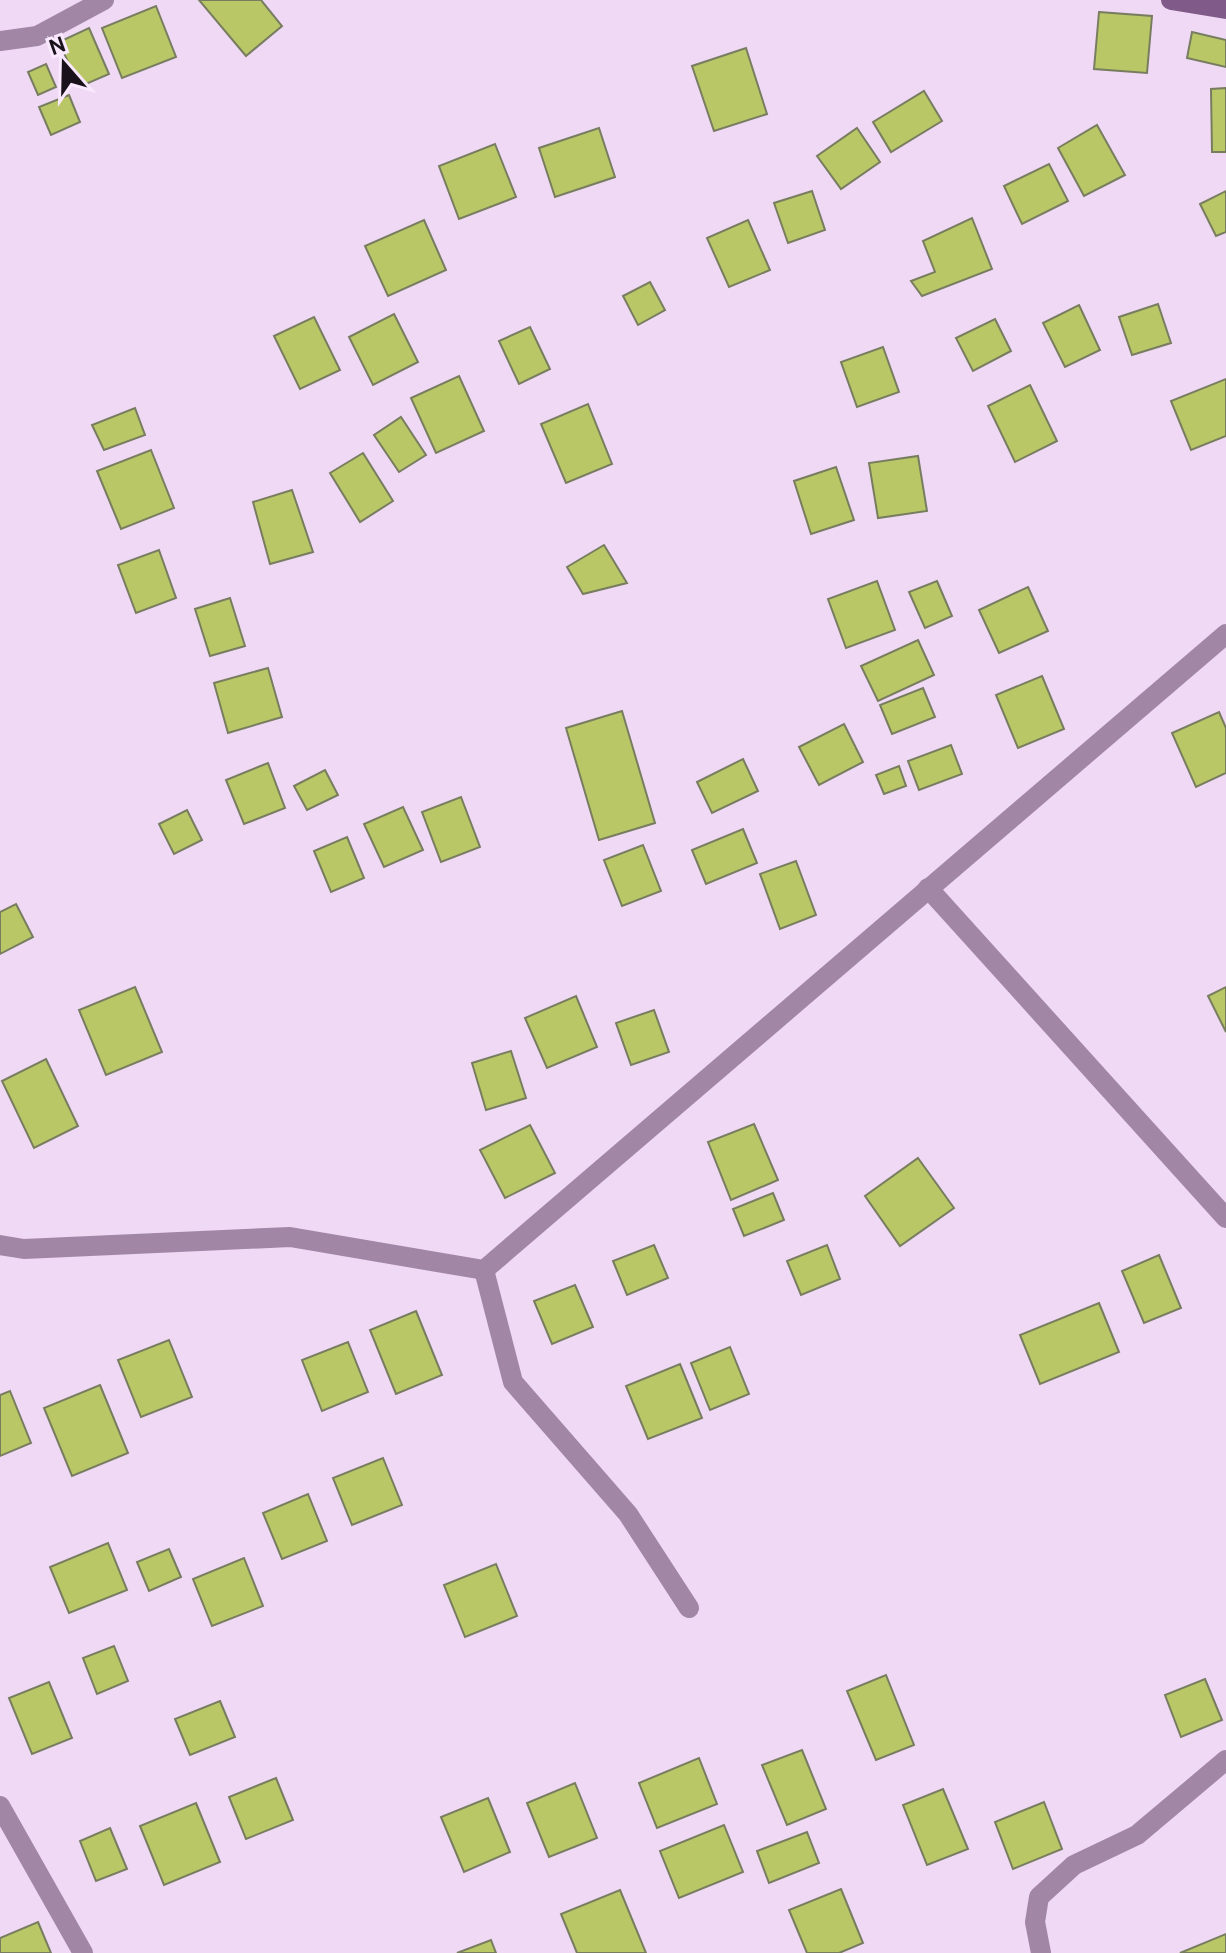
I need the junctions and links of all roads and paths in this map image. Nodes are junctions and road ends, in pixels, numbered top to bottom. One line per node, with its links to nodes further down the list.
1 (104, 0): 4 (street)
2 (1171, 0): 3 (main road)
3 (1226, 9)
4 (0, 41)
5 (1226, 634): 6 (street)
6 (928, 888): 7 (street); 9 (street)
7 (1226, 1218)
8 (0, 1245): 9 (street)
9 (484, 1270): 10 (street)
10 (689, 1608)
11 (1226, 1760): 14 (street)
12 (0, 1806): 13 (street)
13 (83, 1953)
14 (1041, 1953)

